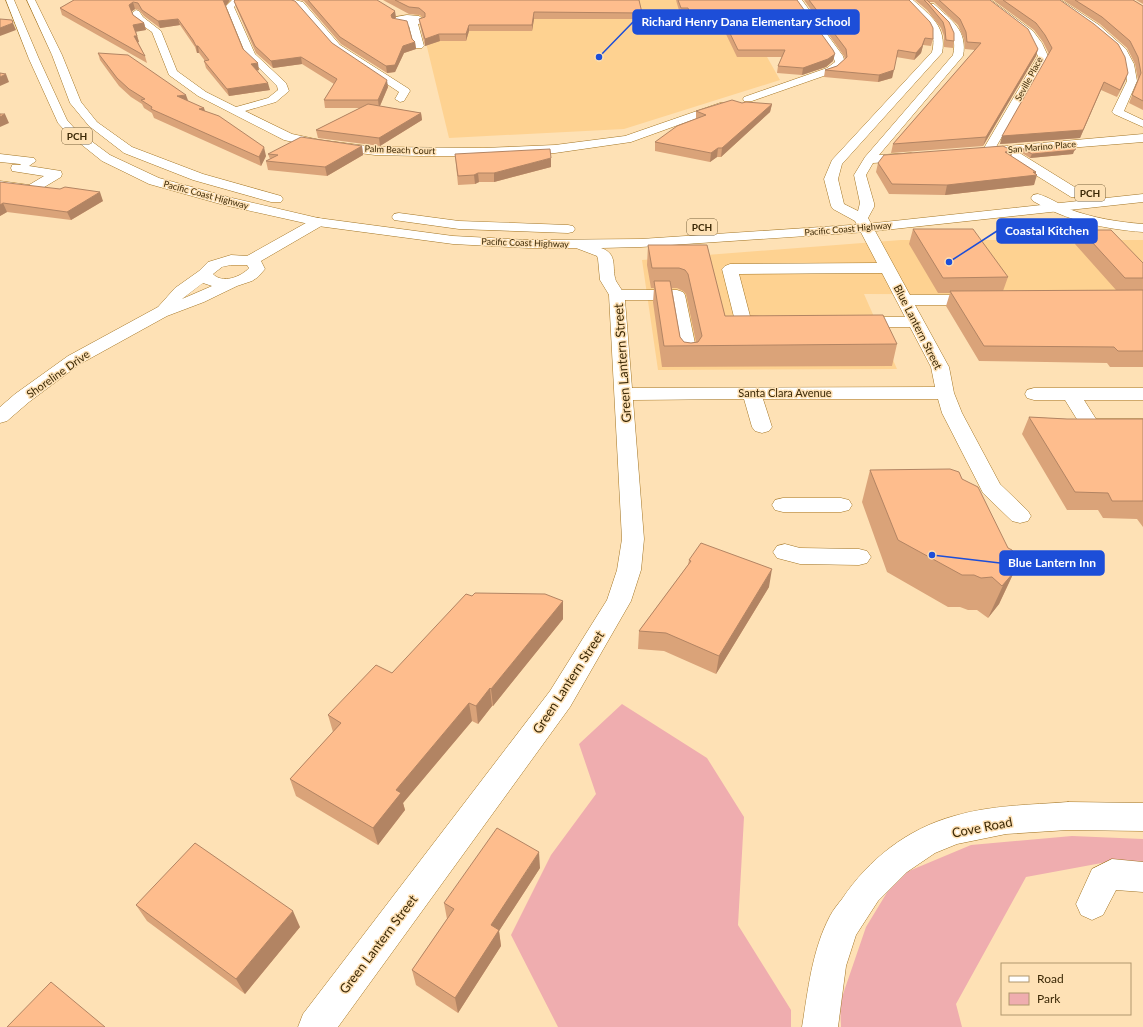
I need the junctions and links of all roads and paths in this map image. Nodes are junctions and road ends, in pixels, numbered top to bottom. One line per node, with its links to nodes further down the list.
1 (10, 0): 43 (main road, Pacific Coast Highway / PCH)
2 (31, 0): 27 (main road, Pacific Coast Highway / PCH)
3 (237, 0): 16 (main road)
4 (286, 0): 14 (main road)
5 (798, 0): 13 (main road)
6 (908, 0): 44 (main road)
7 (924, 0): 33 (main road)
8 (986, 0): 29 (main road, Seville Place)
9 (1055, 0): 17 (main road)
10 (393, 10): 12 (main road)
11 (136, 11): 16 (main road, Palm Beach Court)
12 (419, 46)
13 (748, 100)
14 (412, 104)
15 (724, 104): 19 (main road, Palm Beach Court)
16 (236, 110): 23 (main road, Palm Beach Court)
17 (1118, 112): 18 (main road); 24 (main road)
18 (1143, 124)
19 (653, 131): 21 (main road); 23 (main road, Palm Beach Court)
20 (1143, 138): 22 (main road, San Marino Place)
21 (662, 139)
22 (1127, 139): 24 (main road, San Marino Place); 26 (main road)
23 (622, 140): 25 (main road, Palm Beach Court)
24 (1110, 141): 28 (main road, San Marino Place)
25 (649, 145)
26 (1143, 148)
27 (128, 150): 40 (main road, Pacific Coast Highway / PCH); 43 (main road)
28 (1005, 150): 29 (main road, San Marino Place); 37 (main road)
29 (988, 151): 30 (main road, San Marino Place)
30 (972, 152)
31 (924, 156): 33 (main road)
32 (0, 158): 34 (main road)
33 (869, 160): 44 (main road)
34 (17, 168): 35 (main road); 35 (main road)
35 (0, 178)
36 (1143, 188): 37 (main road, Pacific Coast Highway / PCH)
37 (1076, 194): 38 (main road, Pacific Coast Highway / PCH)
38 (1038, 198): 41 (main road); 44 (main road, Pacific Coast Highway / PCH)
39 (1143, 198): 41 (main road, Pacific Coast Highway / PCH)
40 (289, 202)
41 (1053, 208): 44 (main road, Pacific Coast Highway / PCH); 45 (main road)
42 (382, 216): 47 (main road, Pacific Coast Highway)
43 (318, 222): 48 (main road); 49 (main road, Pacific Coast Highway / PCH); 50 (main road, Shoreline Drive)
44 (863, 223): 46 (main road, Pacific Coast Highway / PCH); 49 (main road, Pacific Coast Highway / PCH); 51 (main road, Blue Lantern Street)
45 (1143, 228)
46 (648, 229)
47 (580, 230)
48 (624, 230)
49 (577, 245): 54 (main road)
50 (250, 261): 52 (main road, Shoreline Drive); 53 (main road, Shoreline Drive)
51 (888, 268): 55 (main road, Blue Lantern Street); 58 (main road)
52 (205, 274): 53 (main road, Shoreline Drive); 57 (main road, Shoreline Drive)
53 (231, 283): 57 (main road, Shoreline Drive)
54 (617, 295): 61 (main road); 64 (main road, Green Lantern Street)
55 (904, 300): 56 (main road); 60 (main road, Blue Lantern Street)
56 (993, 300)
57 (161, 312): 68 (main road, Shoreline Drive)
58 (783, 321)
59 (838, 321): 60 (main road)
60 (916, 322): 63 (main road, Blue Lantern Street)
61 (689, 358)
62 (752, 393): 63 (main road, Santa Clara Avenue); 64 (main road, Santa Clara Avenue); 70 (main road)
63 (945, 393): 73 (main road, Blue Lantern Street)
64 (625, 394): 79 (main road, Green Lantern Street)
65 (1034, 394): 66 (main road)
66 (1071, 394): 67 (main road); 69 (main road)
67 (1143, 394)
68 (0, 417)
69 (1143, 425)
70 (762, 427)
71 (783, 505): 72 (main road)
72 (841, 505)
73 (1020, 516)
74 (785, 552): 75 (main road)
75 (859, 557)
76 (1143, 817): 80 (main road, Cove Road)
77 (1143, 877): 78 (main road)
78 (1092, 904)
79 (316, 1027)
80 (820, 1027)

